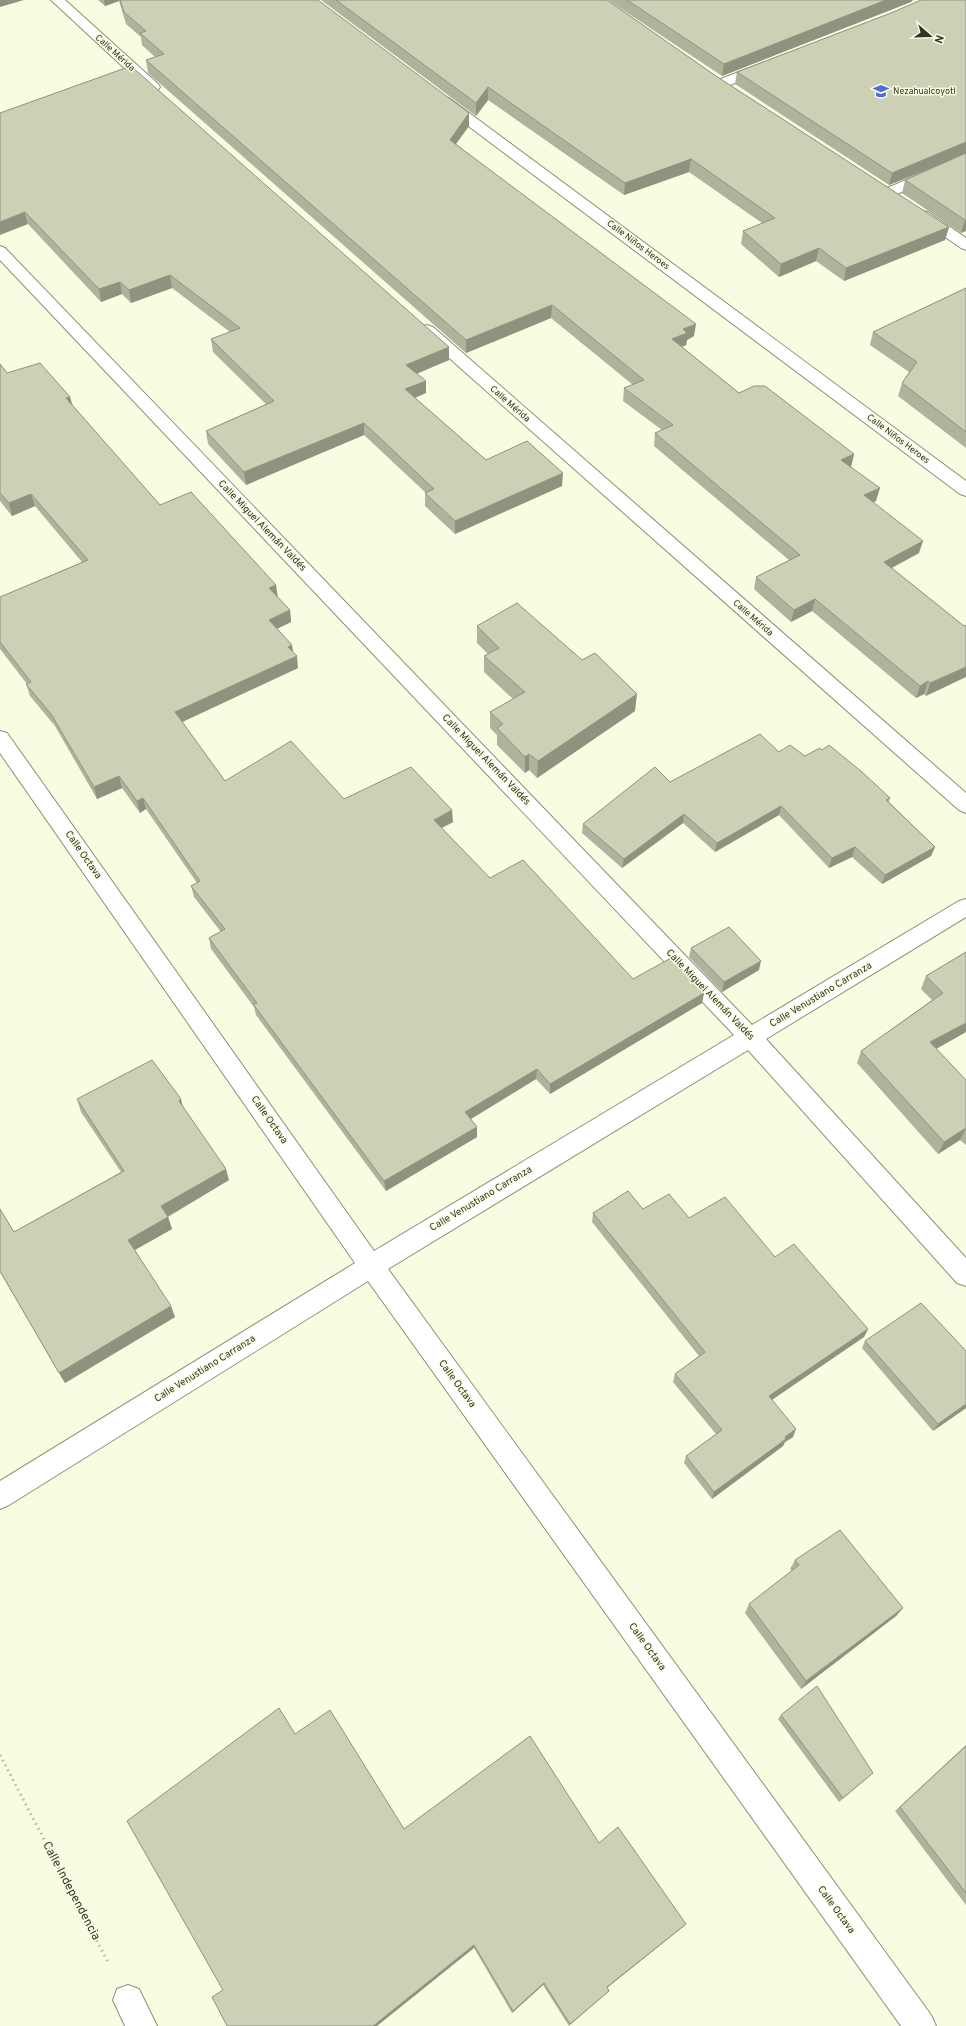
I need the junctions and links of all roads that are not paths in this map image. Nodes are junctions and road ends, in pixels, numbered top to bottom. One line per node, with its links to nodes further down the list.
1 (56, 0): 7 (street, Calle Mérida)
2 (772, 64): 4 (street)
3 (708, 76): 4 (street)
4 (720, 84): 6 (street)
5 (433, 92): 14 (street, Calle Niños Heroes)
6 (733, 92)
7 (162, 95)
8 (966, 158): 10 (street)
9 (877, 184): 10 (street)
10 (890, 192): 11 (street)
11 (966, 245)
12 (0, 251): 18 (street, Calle Miguel Alemán Valdés)
13 (417, 322): 16 (street, Calle Mérida)
14 (966, 490)
15 (0, 738): 19 (street, Calle Octava)
16 (966, 806)
17 (966, 907): 18 (street, Calle Venustiano Carranza)
18 (750, 1037): 19 (street, Calle Venustiano Carranza); 20 (street, Calle Miguel Alemán Valdés)
19 (371, 1266): 21 (street, Calle Venustiano Carranza); 22 (street, Calle Octava)
20 (966, 1275)
21 (0, 1496)
22 (920, 2026)

